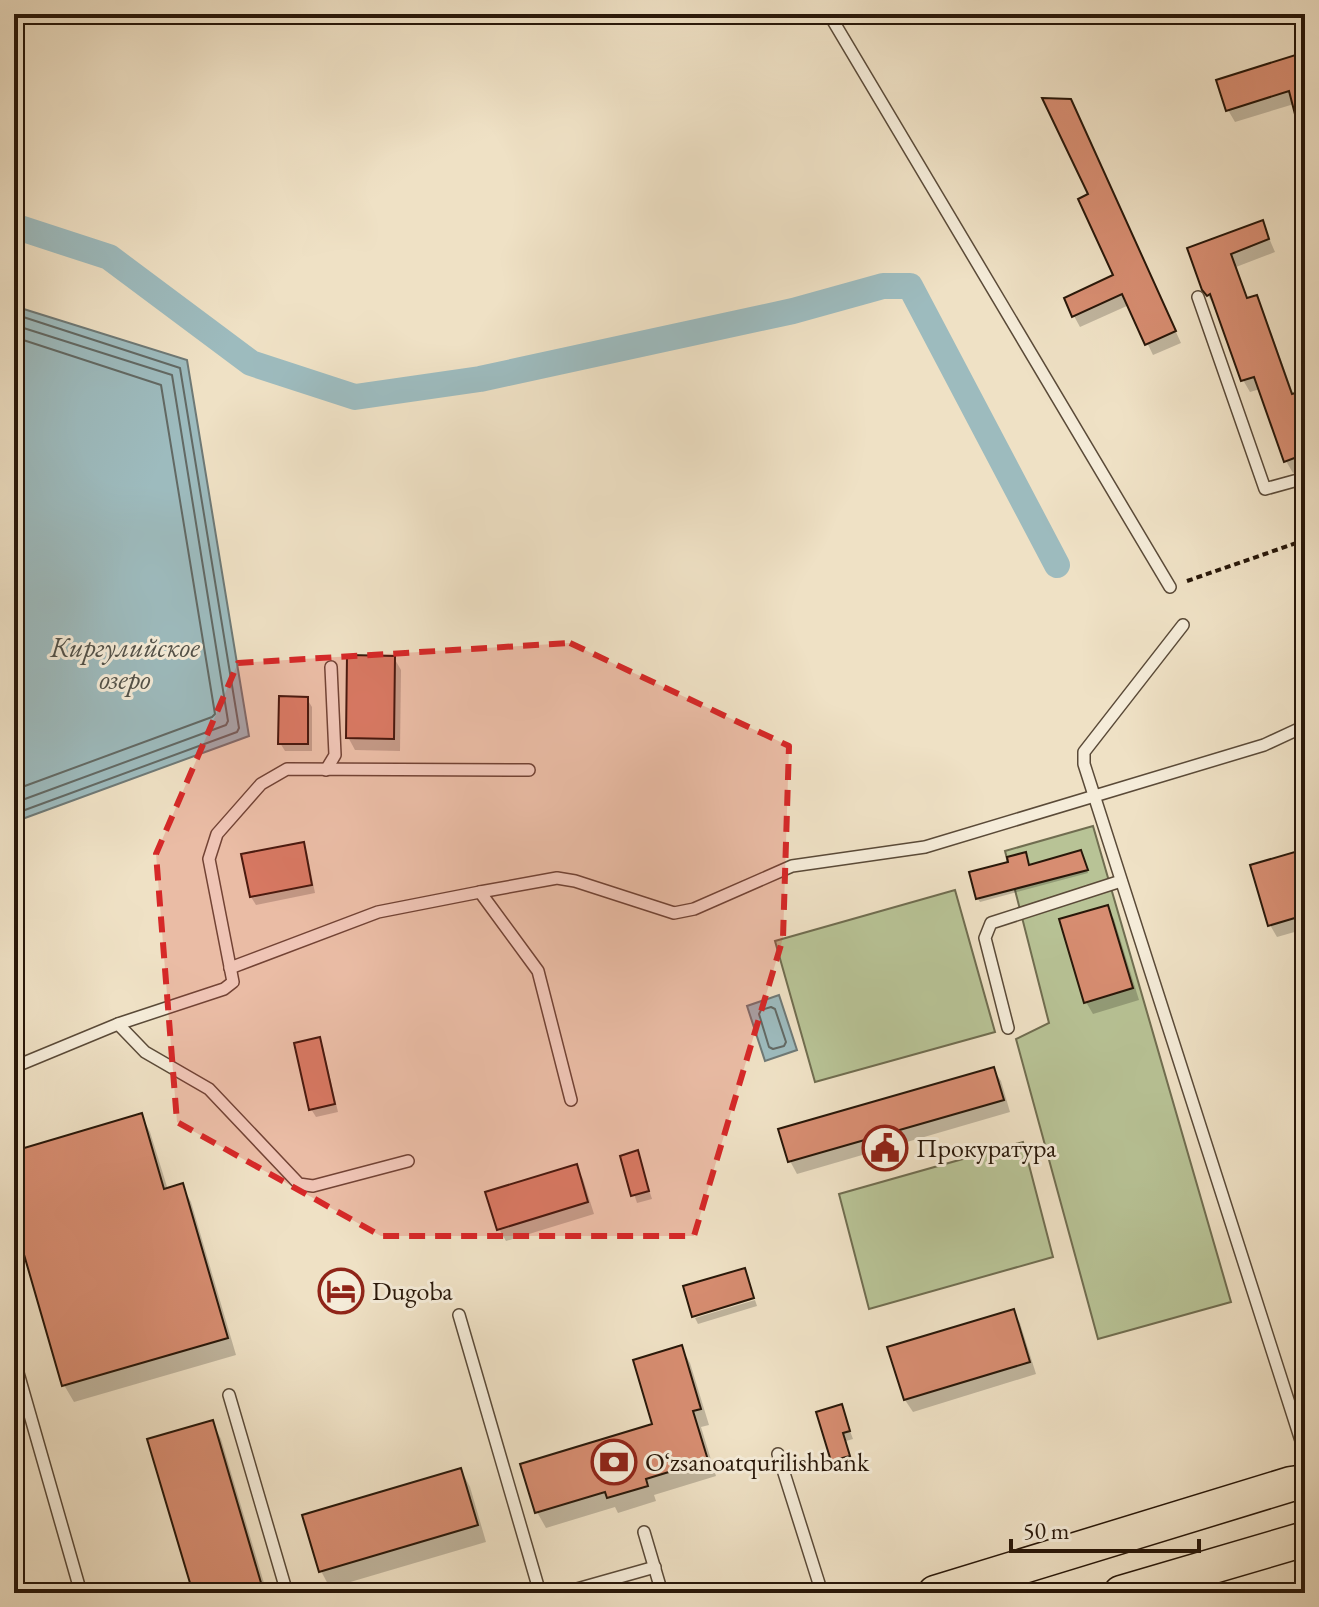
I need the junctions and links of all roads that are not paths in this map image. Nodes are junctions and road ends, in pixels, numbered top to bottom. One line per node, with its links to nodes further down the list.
1 (829, 14): 4 (lane)
2 (1198, 297): 3 (lane)
3 (1305, 478)
4 (1170, 587)
5 (1183, 625): 10 (lane)
6 (331, 667): 8 (lane)
7 (1305, 726): 10 (lane)
8 (326, 770): 9 (lane); 13 (lane)
9 (529, 770)
10 (1095, 798): 11 (lane); 12 (lane)
11 (1121, 881): 15 (lane); 22 (lane)
12 (480, 892): 13 (lane); 17 (lane)
13 (230, 968): 14 (lane)
14 (118, 1024): 16 (lane); 18 (lane)
15 (1008, 1028)
16 (14, 1067)
17 (571, 1100)
18 (408, 1161)
19 (459, 1315): 32 (lane)
20 (14, 1359): 30 (lane)
21 (229, 1395): 31 (lane)
22 (1305, 1453)
23 (778, 1454): 34 (lane)
24 (1305, 1482): 35 (main road)
25 (644, 1532): 27 (lane)
26 (1305, 1539): 28 (main road)
27 (655, 1567): 29 (lane); 33 (lane)
28 (1208, 1581): 36 (main road)
29 (577, 1589)
30 (81, 1593)
31 (287, 1593)
32 (540, 1593)
33 (662, 1593)
34 (822, 1593)
35 (935, 1593)
36 (1121, 1593)

